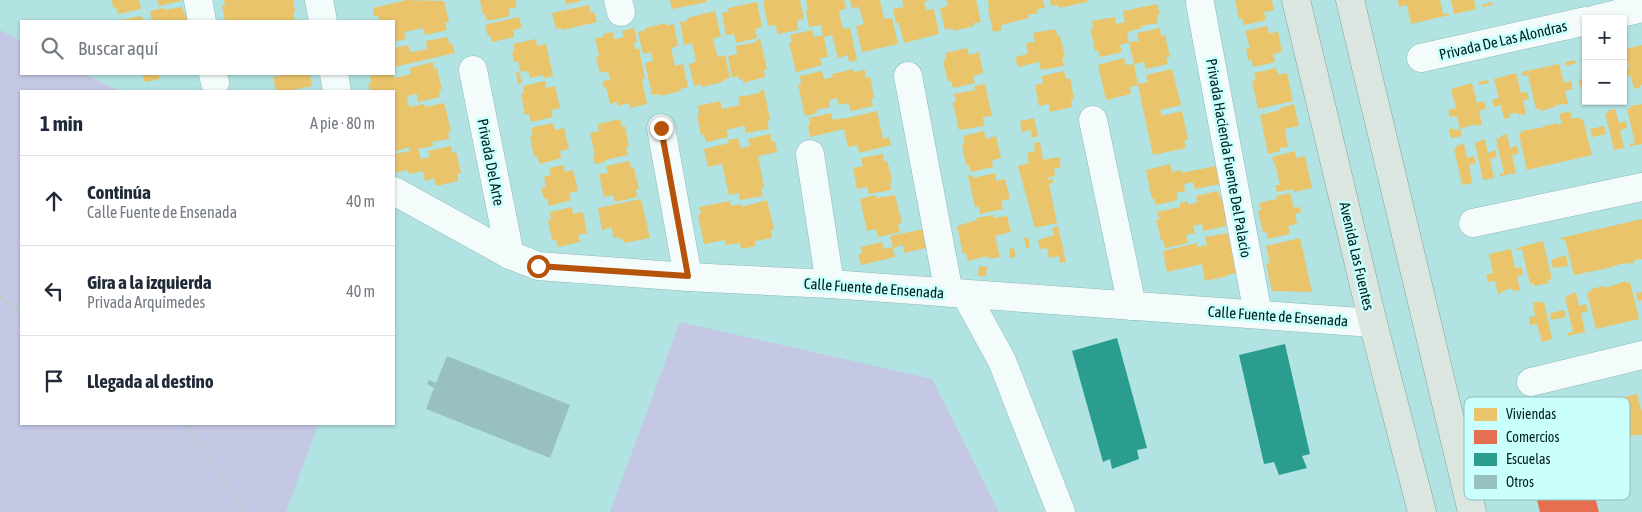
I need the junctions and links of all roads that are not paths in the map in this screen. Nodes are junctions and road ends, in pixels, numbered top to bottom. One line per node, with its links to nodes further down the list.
1 (198, 0): 8 (street)
2 (319, 0): 9 (street)
3 (1296, 0): 28 (main road, Avenida Las Fuentes)
4 (1350, 0): 31 (main road)
5 (1200, 3): 27 (street, Privada Hacienda Fuente Del Palacio)
6 (1642, 8): 7 (street)
7 (1613, 15)
8 (202, 20)
9 (323, 20)
10 (1582, 22): 11 (street, Privada De Las Alondras)
11 (1421, 58)
12 (473, 70): 22 (street, Privada Del Arte)
13 (334, 75): 15 (street)
14 (908, 76): 25 (street)
15 (337, 90)
16 (1093, 120): 26 (street)
17 (661, 128): 23 (street)
18 (810, 154): 24 (street)
19 (1642, 187): 21 (street)
20 (395, 192): 22 (street, Calle Fuente de Ensenada)
21 (1473, 223)
22 (510, 255): 23 (street, Calle Fuente de Ensenada)
23 (688, 276): 24 (street, Calle Fuente de Ensenada)
24 (830, 284): 25 (street, Calle Fuente de Ensenada)
25 (958, 294): 26 (street, Calle Fuente de Ensenada); 32 (street)
26 (1132, 306): 27 (street, Calle Fuente de Ensenada)
27 (1258, 314): 28 (street, Calle Fuente de Ensenada)
28 (1373, 323): 33 (main road, Avenida Las Fuentes)
29 (1642, 355): 30 (street)
30 (1531, 382)
31 (1464, 478)
32 (1061, 512)
33 (1422, 512)

